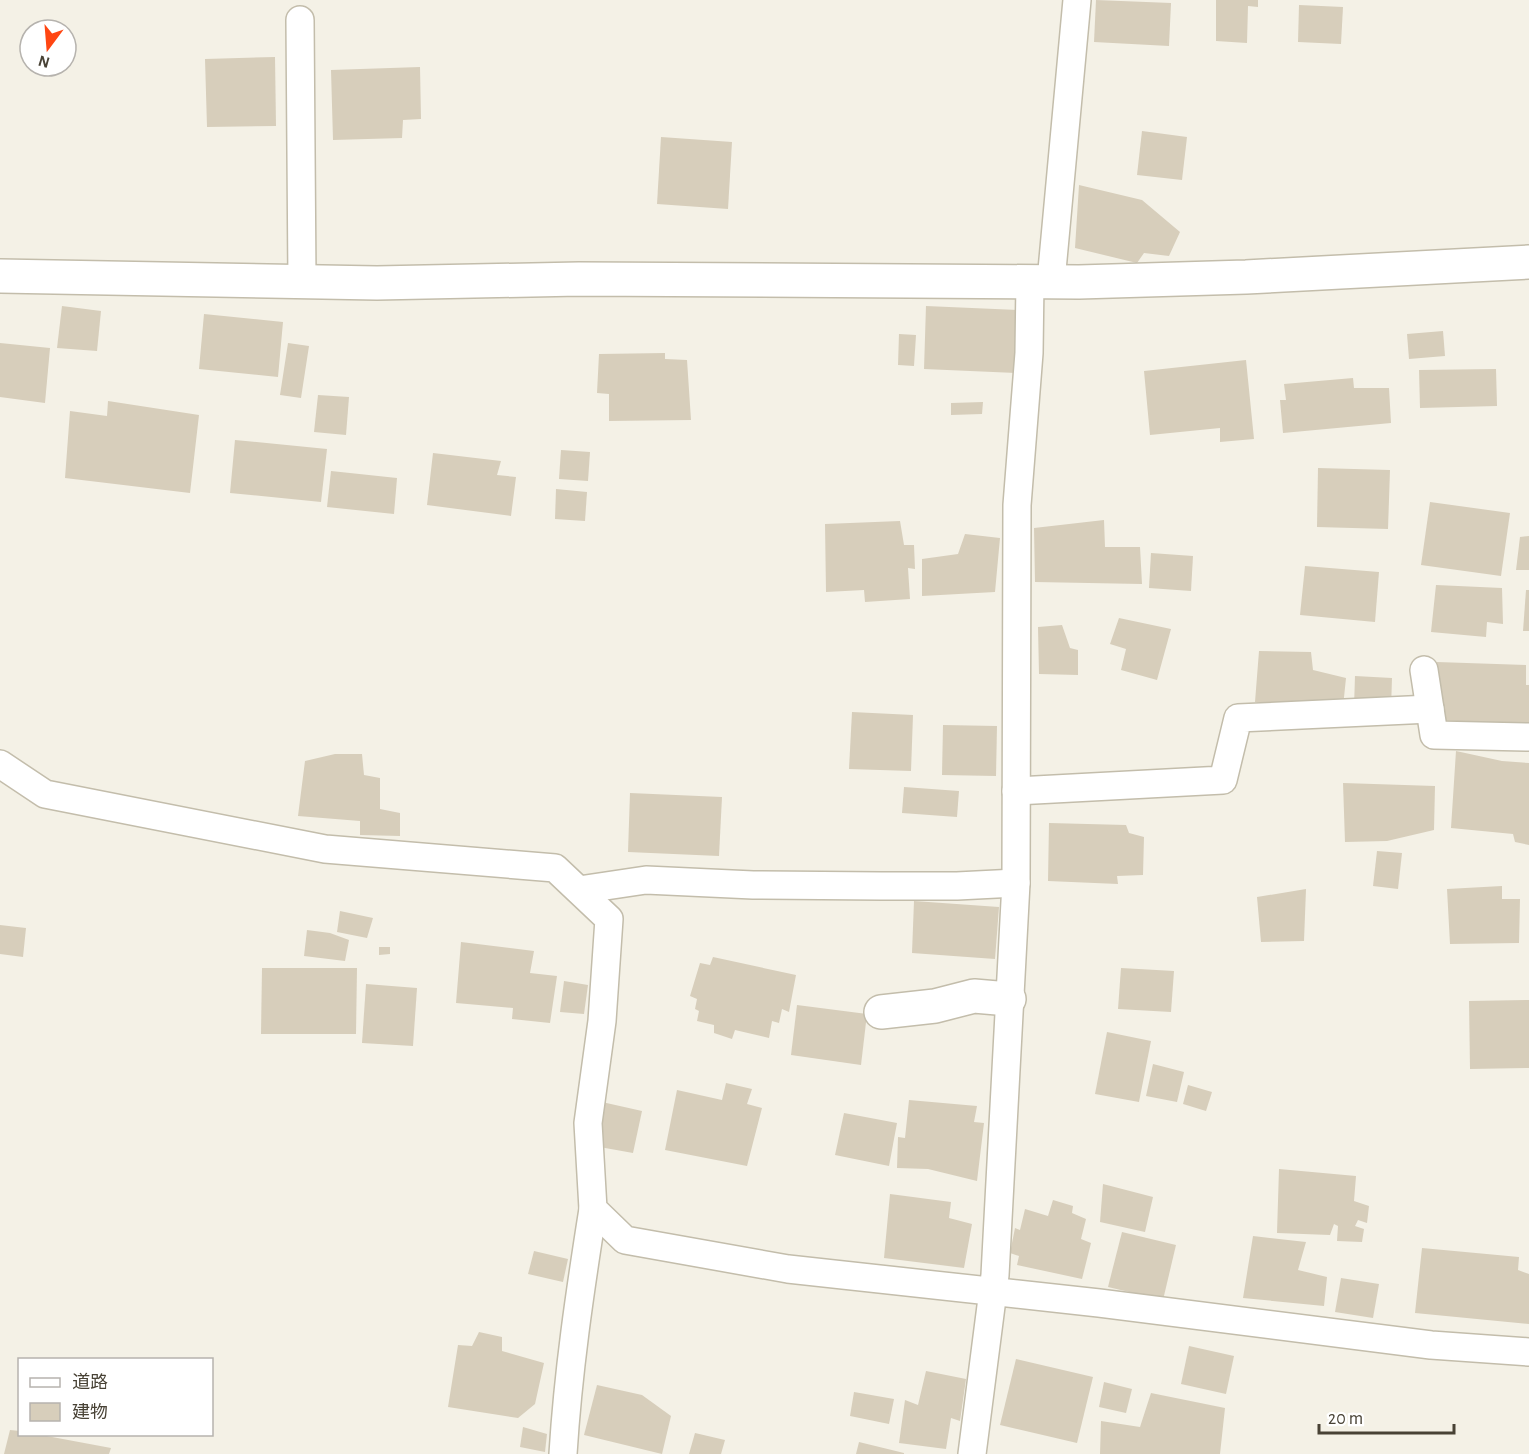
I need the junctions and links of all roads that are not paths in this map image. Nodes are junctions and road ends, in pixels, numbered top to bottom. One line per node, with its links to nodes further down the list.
1 (1077, 0): 6 (lane)
2 (300, 20): 5 (lane)
3 (1529, 262): 6 (street)
4 (0, 276): 5 (street)
5 (302, 281): 6 (street)
6 (1041, 281): 11 (lane)
7 (1424, 670): 8 (lane)
8 (1430, 709): 9 (lane); 11 (lane)
9 (1529, 737)
10 (0, 764): 13 (lane)
11 (1016, 791): 12 (lane)
12 (1016, 883): 13 (lane); 14 (lane)
13 (579, 890): 16 (lane)
14 (1009, 999): 15 (street); 17 (lane)
15 (881, 1012)
16 (593, 1209): 17 (lane); 19 (lane)
17 (993, 1292): 18 (lane); 20 (lane)
18 (1529, 1352)
19 (563, 1454)
20 (972, 1454)

